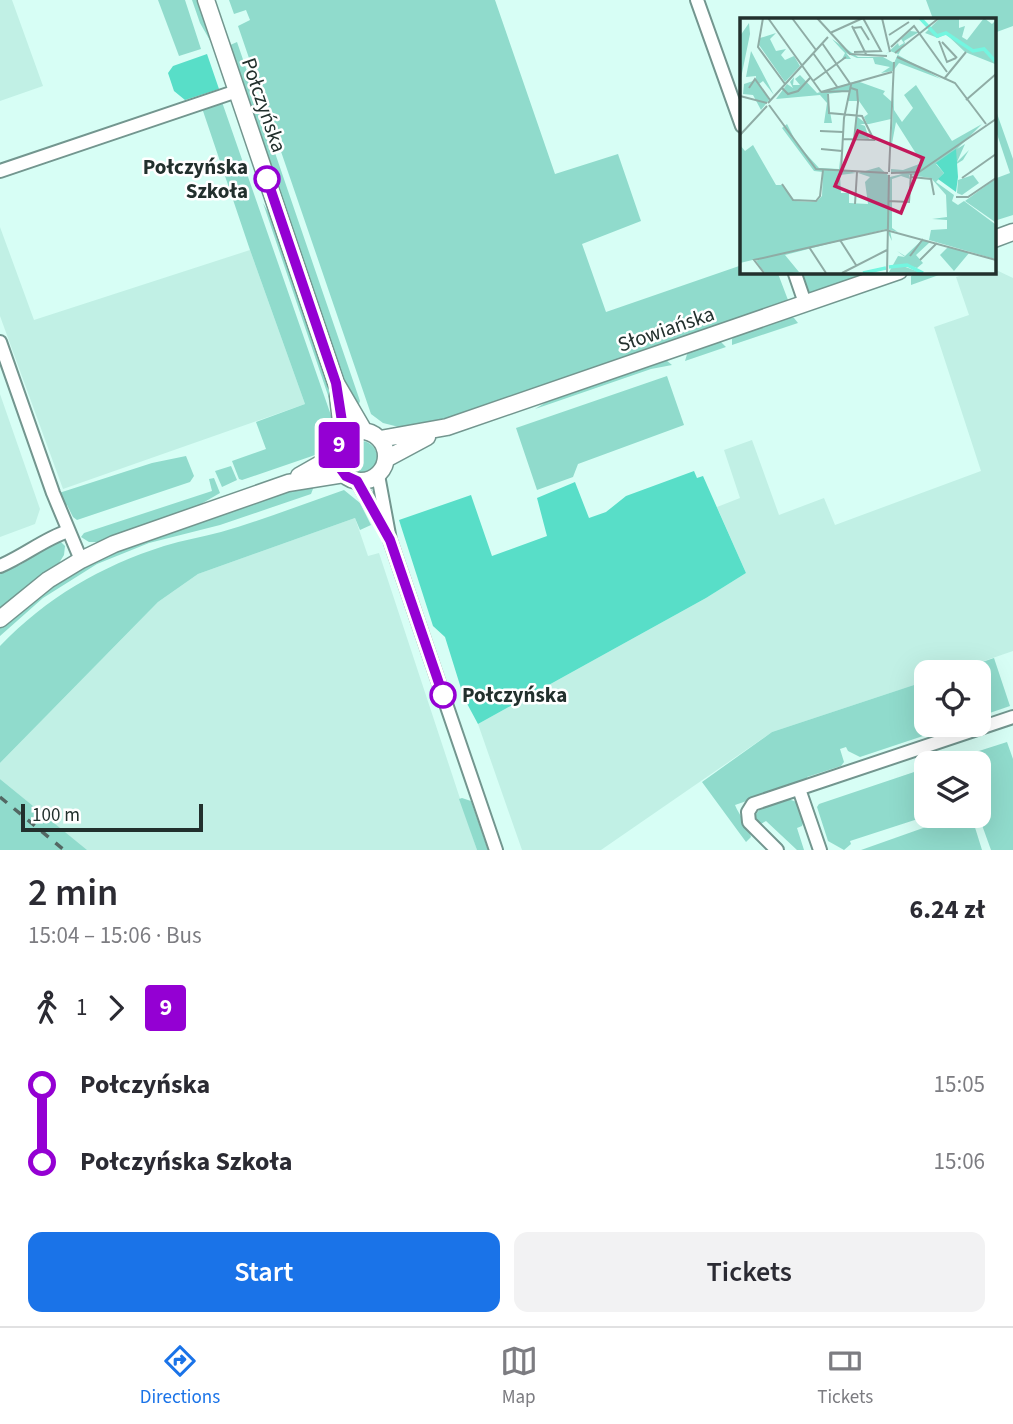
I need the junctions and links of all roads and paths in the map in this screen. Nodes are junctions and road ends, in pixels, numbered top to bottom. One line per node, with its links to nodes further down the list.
1 (206, 0): 3 (main road, Połczyńska)
2 (696, 0): 4 (street)
3 (237, 92): 5 (street); 12 (main road, Połczyńska)
4 (740, 121)
5 (0, 171)
6 (1013, 232): 7 (main road)
7 (996, 238)
8 (795, 273): 10 (street)
9 (893, 273): 10 (main road, Słowiańska)
10 (805, 303): 13 (main road, Słowiańska)
11 (0, 342): 22 (street)
12 (336, 383): 14 (main road, Połczyńska); 15 (main road, Połczyńska)
13 (447, 427): 16 (main road, Słowiańska); 18 (main road, Słowiańska)
14 (364, 431): 15 (main road); 16 (main road)
15 (343, 439): 17 (main road)
16 (380, 439): 18 (main road)
17 (336, 455): 20 (main road); 21 (main road)
18 (386, 459): 19 (main road)
19 (378, 475): 20 (main road); 23 (street)
20 (351, 477): 21 (main road); 23 (street)
21 (288, 483): 24 (main road)
22 (68, 531): 24 (street); 25 (street)
23 (390, 540): 29 (street)
24 (81, 560): 26 (main road)
25 (0, 565)
26 (0, 619)
27 (1013, 717): 28 (street)
28 (799, 789): 30 (street); 31 (street)
29 (496, 850)
30 (777, 850)
31 (820, 850)

